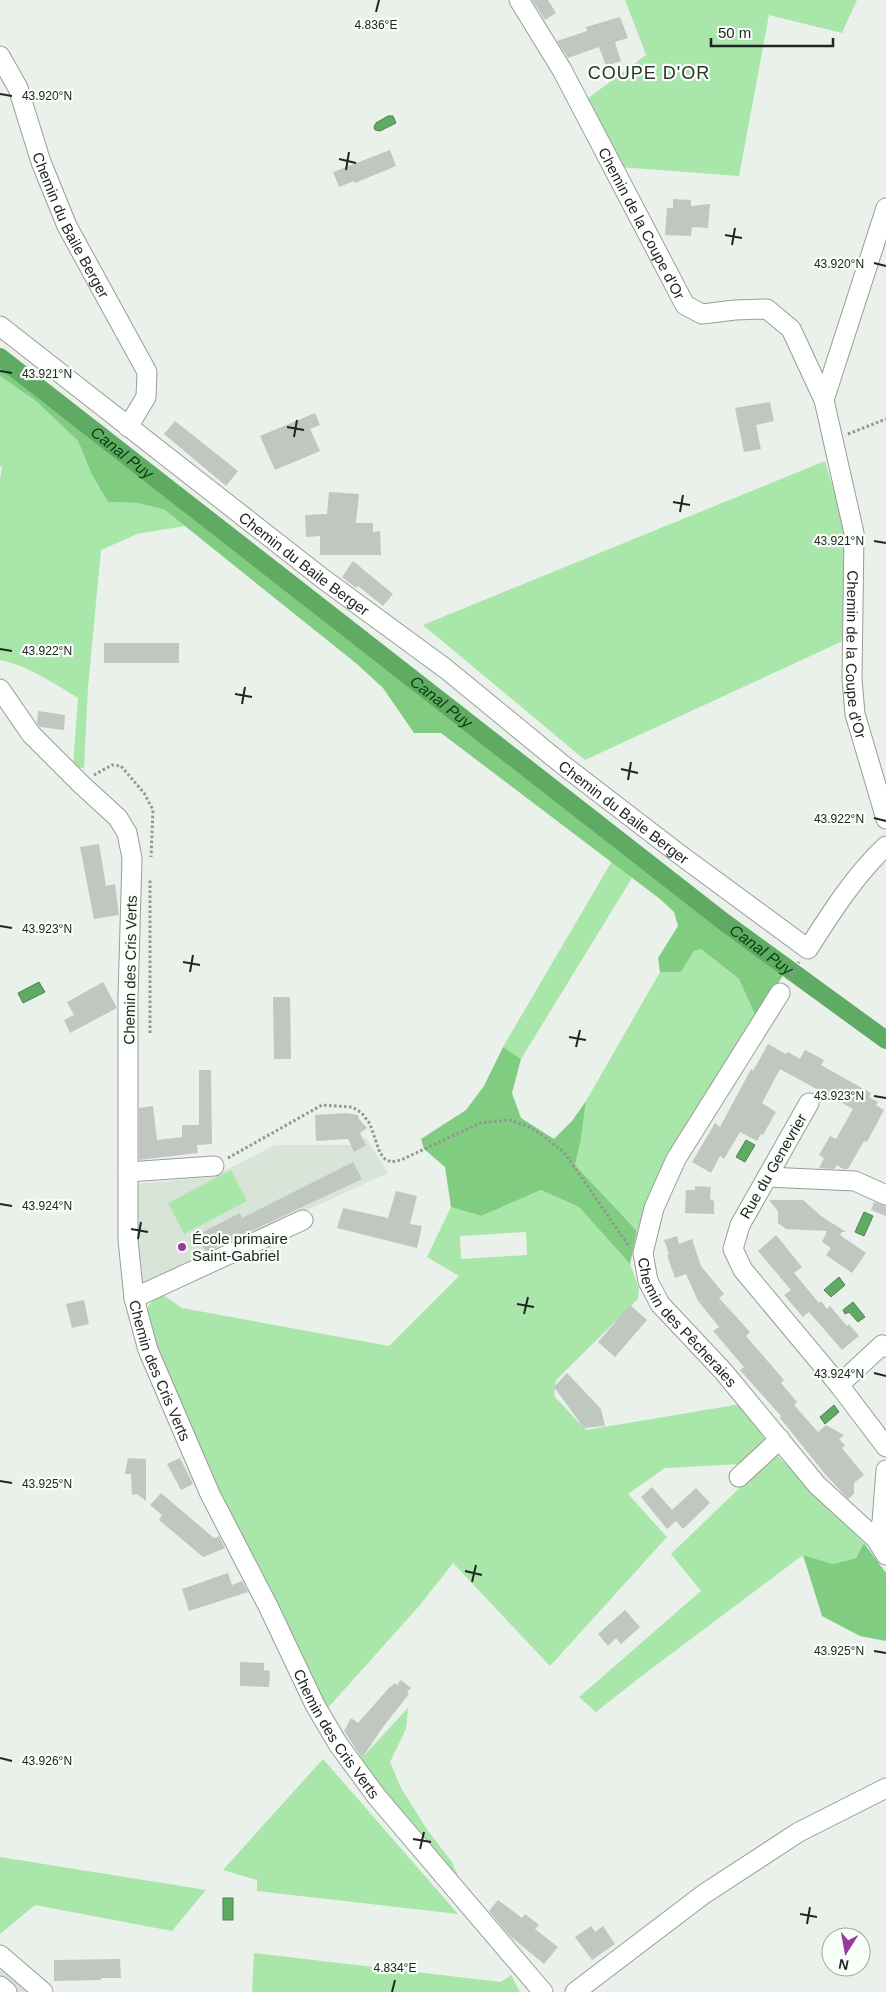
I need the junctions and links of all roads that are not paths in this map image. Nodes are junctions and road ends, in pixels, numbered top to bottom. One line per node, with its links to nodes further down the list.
1 (519, 0): 5 (street, Chemin de la Coupe d'Or)
2 (0, 56): 6 (street, Chemin du Baile Berger)
3 (886, 208): 5 (street)
4 (0, 326): 6 (street)
5 (824, 400): 8 (street, Chemin de la Coupe d'Or)
6 (128, 427): 9 (street, Chemin du Baile Berger)
7 (0, 689): 13 (street, Chemin des Cris Verts)
8 (886, 819)
9 (886, 846)
10 (784, 986): 20 (street, Chemin des Pêcheraies)
11 (809, 1103): 14 (street, Rue du Genevrier)
12 (214, 1166): 13 (street)
13 (128, 1172): 17 (street, Chemin des Cris Verts)
14 (767, 1177): 15 (street); 19 (street, Rue du Genevrier)
15 (886, 1195)
16 (303, 1220): 17 (street)
17 (134, 1298): 31 (street, Chemin des Cris Verts)
18 (886, 1347): 19 (street)
19 (839, 1385): 21 (street, Rue du Genevrier)
20 (780, 1439): 23 (street); 25 (street, Chemin des Pêcheraies)
21 (886, 1446)
22 (886, 1470): 24 (street)
23 (739, 1477)
24 (884, 1503): 25 (street)
25 (881, 1547)
26 (886, 1788): 32 (street)
27 (0, 1955): 30 (street)
28 (0, 1986): 29 (street)
29 (8, 1992)
30 (43, 1992)
31 (543, 1992)
32 (575, 1992)

